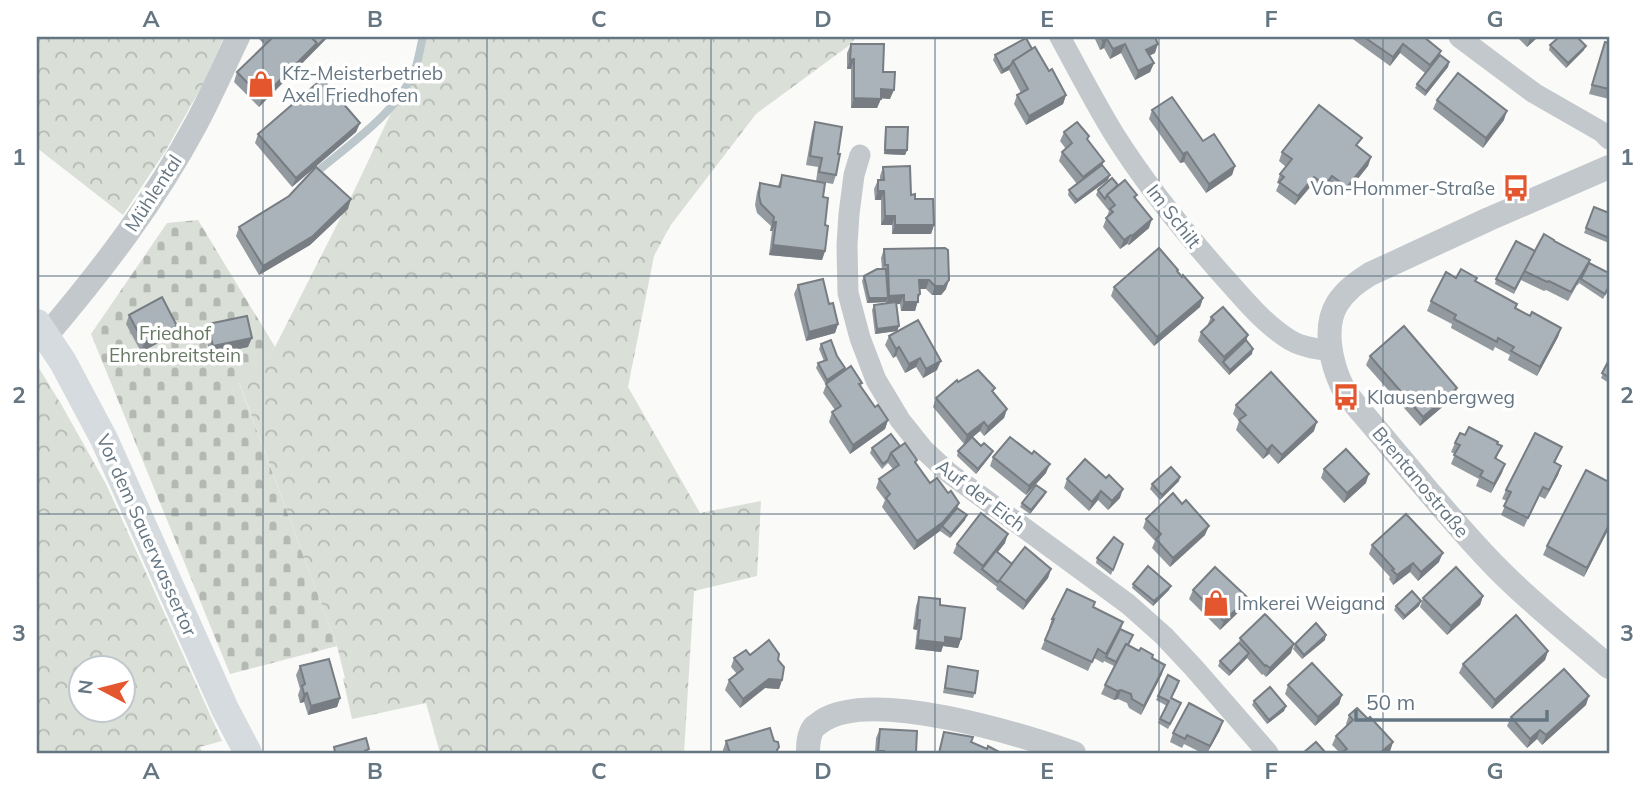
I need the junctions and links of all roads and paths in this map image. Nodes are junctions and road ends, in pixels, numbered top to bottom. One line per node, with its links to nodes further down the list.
1 (238, 37): 7 (street, Mühlental)
2 (1060, 37): 8 (street, Im Schilt)
3 (1459, 37): 4 (street)
4 (1609, 139)
5 (860, 155): 13 (street, Auf der Eich)
6 (1609, 167): 8 (street, Brentanostraße)
7 (41, 329): 10 (main road, Vor dem Sauerwassertor)
8 (1331, 351): 9 (street, Brentanostraße)
9 (1609, 667)
10 (248, 753)
11 (808, 753): 12 (street)
12 (1074, 753)
13 (1268, 753)

